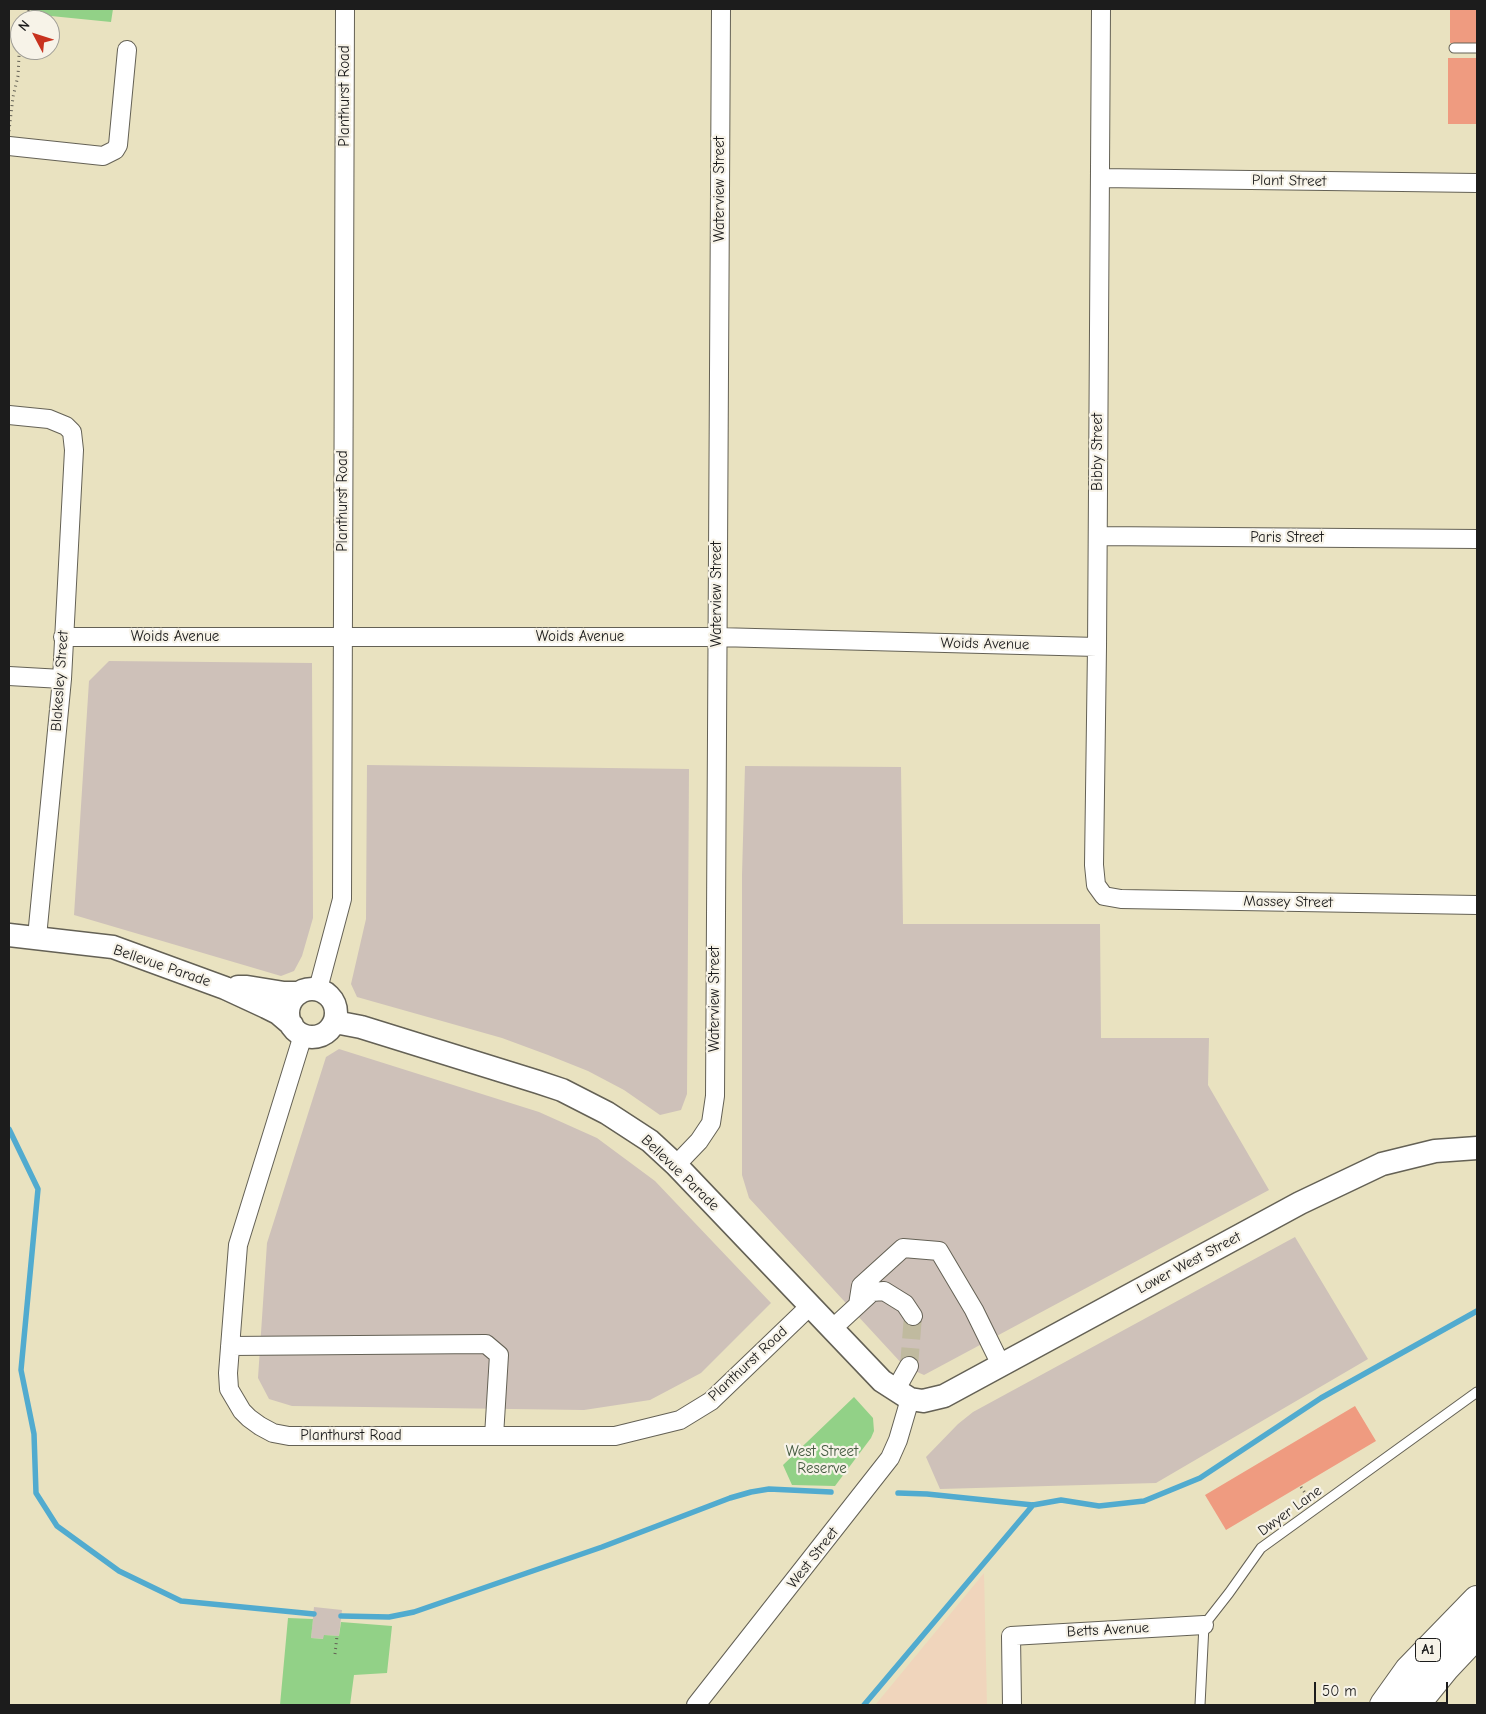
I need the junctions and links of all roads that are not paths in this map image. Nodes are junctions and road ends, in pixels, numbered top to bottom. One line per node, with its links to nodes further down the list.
1 (345, 9): 13 (street, Planthurst Road)
2 (721, 9): 15 (street, Waterview Street)
3 (1100, 9): 8 (street, Bibby Street)
4 (1454, 48): 5 (lane)
5 (1477, 48)
6 (128, 50): 7 (street)
7 (9, 146)
8 (1100, 178): 9 (street, Plant Street); 11 (street, Bibby Street)
9 (1477, 183)
10 (9, 415): 14 (street, Blakesley Street)
11 (1098, 536): 12 (street, Paris Street); 16 (street, Bibby Street)
12 (1477, 539)
13 (343, 636): 14 (street, Woids Avenue); 15 (street, Woids Avenue); 24 (street, Planthurst Road)
14 (63, 637): 18 (street, Blakesley Street)
15 (717, 637): 16 (street, Woids Avenue); 28 (street, Waterview Street)
16 (1097, 647): 19 (street, Bibby Street)
17 (9, 676): 18 (street)
18 (62, 680): 22 (street, Blakesley Street)
19 (1101, 894): 20 (street, Massey Street)
20 (1477, 905)
21 (9, 935): 22 (street, Bellevue Parade)
22 (38, 937): 23 (street, Bellevue Parade)
23 (225, 988): 24 (street, Bellevue Parade); 26 (street, Bellevue Parade)
24 (308, 991): 25 (street); 26 (street)
25 (335, 1022): 26 (street); 28 (street, Bellevue Parade)
26 (297, 1030): 33 (street, Planthurst Road)
27 (1477, 1148): 34 (street, Lower West Street)
28 (676, 1165): 29 (street, Bellevue Parade)
29 (811, 1305): 32 (street, Bellevue Parade); 38 (street, Planthurst Road)
30 (858, 1305): 31 (street); 32 (street); 34 (street)
31 (913, 1316)
32 (832, 1328): 37 (street, Bellevue Parade)
33 (230, 1346): 38 (street, Planthurst Road); 38 (street)
34 (1001, 1365): 37 (street, Lower West Street)
35 (909, 1366): 37 (street, West Street)
36 (1477, 1392): 40 (lane, Dwyer Lane)
37 (902, 1395): 42 (street, West Street)
38 (494, 1436)
39 (1477, 1600): 45 (highway, A1)
40 (1204, 1625): 43 (street, Betts Avenue); 44 (lane)
41 (1477, 1634): 46 (highway, A1)
42 (696, 1705)
43 (1012, 1705)
44 (1200, 1705)
45 (1384, 1705)
46 (1415, 1705)

